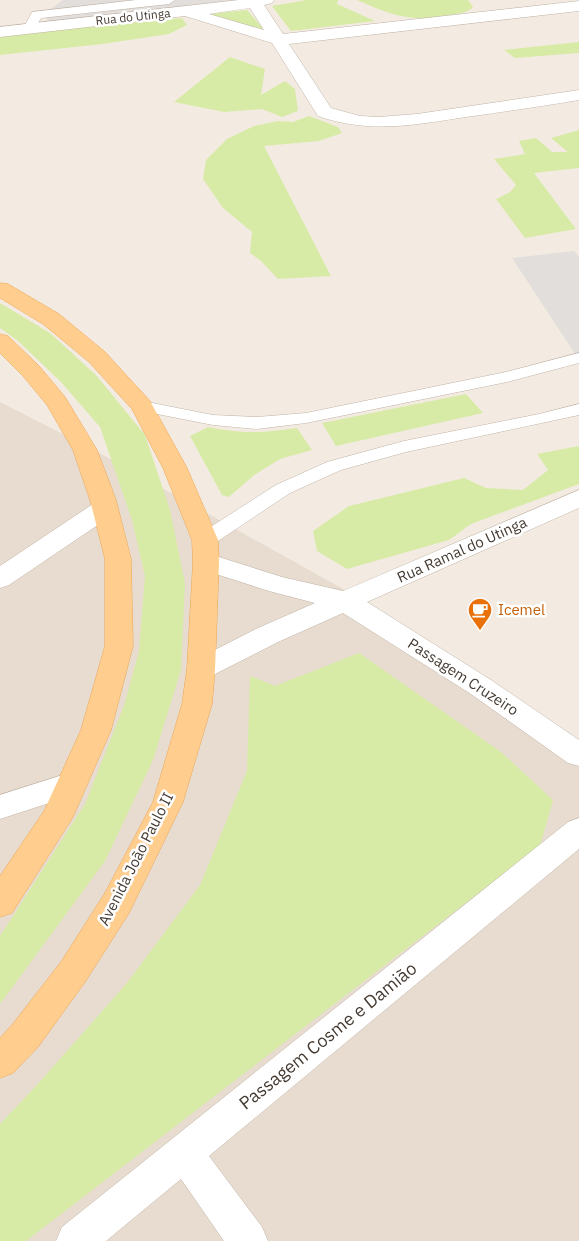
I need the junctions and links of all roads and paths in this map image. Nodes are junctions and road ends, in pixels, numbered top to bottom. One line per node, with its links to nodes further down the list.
1 (68, 0): 8 (lane)
2 (169, 0): 8 (lane)
3 (484, 0): 7 (street)
4 (260, 1): 6 (street, Rua do Utinga); 10 (street)
5 (579, 6): 7 (street)
6 (184, 11): 8 (street, Rua do Utinga); 10 (street)
7 (497, 15): 10 (street)
8 (33, 22): 9 (street, Rua do Utinga)
9 (0, 32)
10 (278, 40): 11 (street)
11 (579, 95)
12 (0, 289): 15 (main road, Avenida João Paulo II)
13 (0, 341): 18 (main road)
14 (579, 358): 15 (lane)
15 (142, 406): 19 (main road, Avenida João Paulo II)
16 (579, 409): 19 (lane)
17 (579, 498): 21 (street, Rua Ramal do Utinga)
18 (105, 508): 20 (street); 24 (main road)
19 (205, 551): 21 (street); 22 (main road, Avenida João Paulo II)
20 (0, 579)
21 (345, 601): 22 (street, Rua Ramal do Utinga); 23 (street, Passagem Cruzeiro)
22 (201, 669): 28 (main road, Avenida João Paulo II)
23 (579, 754)
24 (72, 784): 25 (street); 27 (main road)
25 (0, 807)
26 (579, 831): 29 (street, Passagem Cosme e Damião)
27 (0, 903)
28 (0, 1062)
29 (185, 1153): 30 (street, Passagem Cosme e Damião); 31 (street)
30 (76, 1241)
31 (248, 1241)

